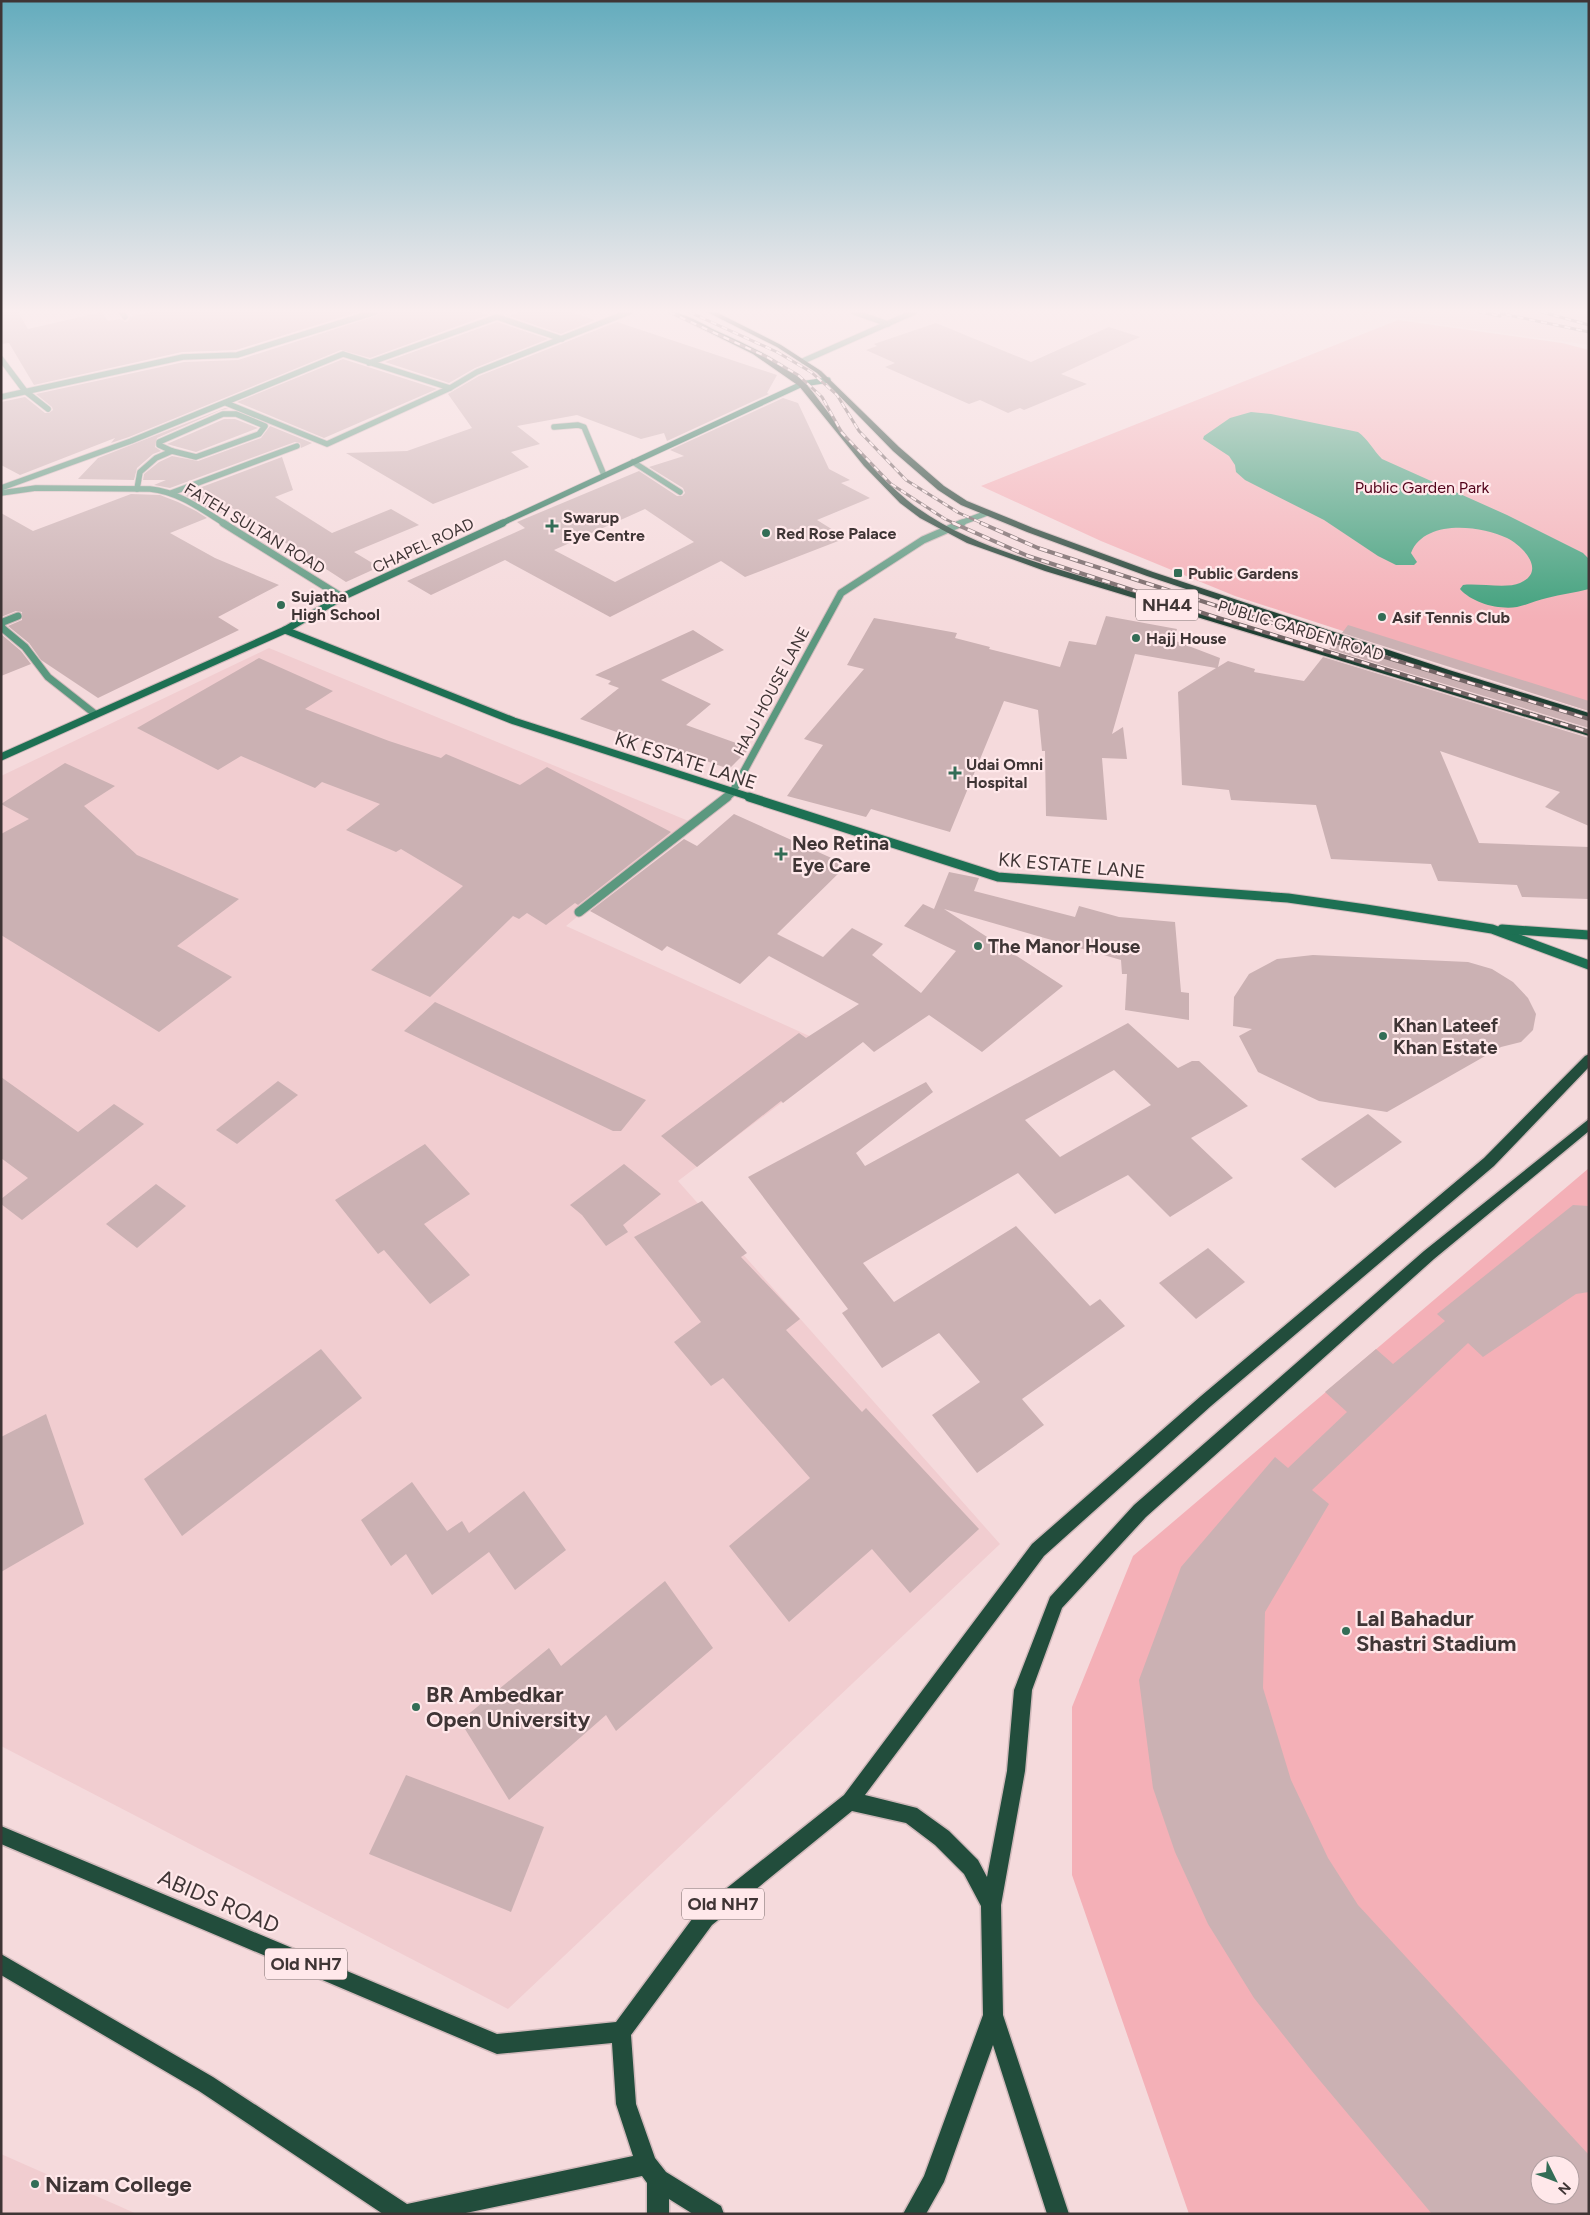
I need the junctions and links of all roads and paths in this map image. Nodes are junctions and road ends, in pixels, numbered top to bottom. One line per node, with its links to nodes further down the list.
1 (195, 415): 14 (street)
2 (221, 415): 11 (street)
3 (239, 415): 11 (street)
4 (256, 415): 5 (street)
5 (390, 415)
6 (734, 415): 12 (main road, CHAPEL ROAD)
7 (828, 415): 20 (highway, PUBLIC GARDEN ROAD / NH44)
8 (863, 415): 19 (highway, NH44)
9 (554, 427): 13 (street)
10 (297, 446): 18 (street)
11 (172, 450): 15 (street)
12 (633, 462): 13 (main road, CHAPEL ROAD); 16 (street)
13 (604, 475): 21 (main road, CHAPEL ROAD)
14 (1, 488)
15 (138, 489): 17 (street, FATEH SULTAN ROAD); 18 (street, FATEH SULTAN ROAD)
16 (680, 492)
17 (1, 493)
18 (171, 493): 21 (street, FATEH SULTAN ROAD)
19 (987, 513): 20 (street, HAJJ HOUSE LANE); 26 (highway, NH44)
20 (945, 529): 27 (highway, PUBLIC GARDEN ROAD / NH44); 29 (street, HAJJ HOUSE LANE)
21 (342, 598): 24 (main road, CHAPEL ROAD)
22 (18, 616): 23 (street)
23 (1, 627): 25 (street)
24 (285, 630): 25 (main road, CHAPEL ROAD); 29 (main road, KK ESTATE LANE)
25 (95, 714): 28 (main road, CHAPEL ROAD)
26 (1589, 716)
27 (1589, 733)
28 (1, 756)
29 (732, 793): 30 (street, HAJJ HOUSE LANE); 31 (main road, KK ESTATE LANE)
30 (579, 912)
31 (1492, 928): 32 (main road); 33 (main road, KK ESTATE LANE)
32 (1589, 935)
33 (1589, 965)
34 (1589, 1059): 36 (main road)
35 (1589, 1124): 38 (main road)
36 (850, 1801): 38 (main road); 41 (main road, Old NH7)
37 (1, 1836): 41 (main road, ABIDS ROAD / Old NH7)
38 (992, 1905): 40 (main road)
39 (1, 1964): 43 (main road)
40 (993, 2015): 47 (main road); 48 (main road)
41 (621, 2032): 42 (main road)
42 (652, 2172): 44 (main road); 45 (main road); 46 (main road)
43 (403, 2214)
44 (408, 2214)
45 (658, 2214)
46 (713, 2214)
47 (914, 2214)
48 (1058, 2214)

